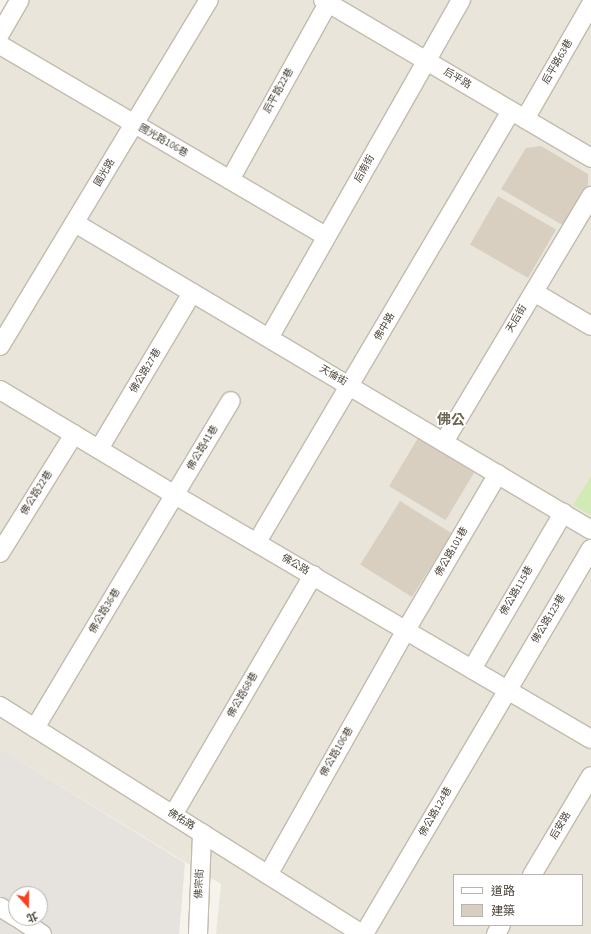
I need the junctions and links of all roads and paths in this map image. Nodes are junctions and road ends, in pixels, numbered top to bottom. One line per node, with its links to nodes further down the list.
1 (20, 0): 6 (street)
2 (208, 0): 10 (street, 國光路)
3 (461, 0): 8 (street, 后南街)
4 (326, 1): 8 (street, 后平路); 12 (street, 后平路22巷)
5 (591, 4): 9 (street, 后平路63巷)
6 (0, 34)
7 (0, 45): 10 (street, 國光路106巷)
8 (426, 61): 9 (street, 后平路); 15 (street, 后南街)
9 (518, 115): 11 (street, 后平路); 21 (street, 佛中路)
10 (135, 124): 12 (street, 國光路106巷); 14 (street, 國光路)
11 (591, 158)
12 (230, 180): 15 (street, 國光路106巷)
13 (591, 196): 17 (street, 天后街)
14 (75, 222): 16 (street, 天倫街); 20 (street, 國光路)
15 (326, 236): 19 (street, 后南街)
16 (192, 292): 19 (street, 天倫街); 26 (street, 佛公路27巷)
17 (534, 292): 18 (street); 25 (street, 天后街)
18 (591, 326)
19 (269, 338): 21 (street, 天倫街)
20 (0, 346)
21 (350, 386): 25 (street, 天倫街); 31 (street, 佛中路)
22 (0, 390): 24 (street, 佛公路)
23 (232, 401): 28 (street, 佛公路41巷)
24 (74, 434): 26 (street, 佛公路); 33 (street, 佛公路22巷)
25 (444, 442): 27 (street, 天倫街)
26 (99, 449): 28 (street, 佛公路)
27 (498, 474): 29 (street, 天倫街); 35 (street, 佛公路101巷)
28 (175, 495): 31 (street, 佛公路); 39 (street, 佛公路36巷)
29 (563, 513): 30 (street, 天倫街); 36 (street, 佛公路115巷)
30 (591, 530)
31 (257, 542): 34 (street, 佛公路)
32 (591, 549): 37 (street, 佛公路123巷)
33 (0, 553)
34 (313, 575): 35 (street, 佛公路); 42 (street, 佛公路68巷)
35 (406, 630): 36 (street, 佛公路); 45 (street, 佛公路106巷)
36 (472, 669): 37 (street, 佛公路)
37 (507, 690): 40 (street, 佛公路); 49 (street, 佛公路124巷)
38 (0, 706): 39 (street, 佛佑路)
39 (35, 728): 42 (street, 佛佑路)
40 (591, 739)
41 (591, 776): 44 (street, 后安路)
42 (173, 815): 43 (street, 佛佑路)
43 (202, 833): 45 (street, 佛佑路); 48 (street, 佛宗街)
44 (533, 874)
45 (268, 875): 49 (street, 佛佑路)
46 (30, 926): 47 (street)
47 (42, 934)
48 (198, 934)
49 (363, 934)

